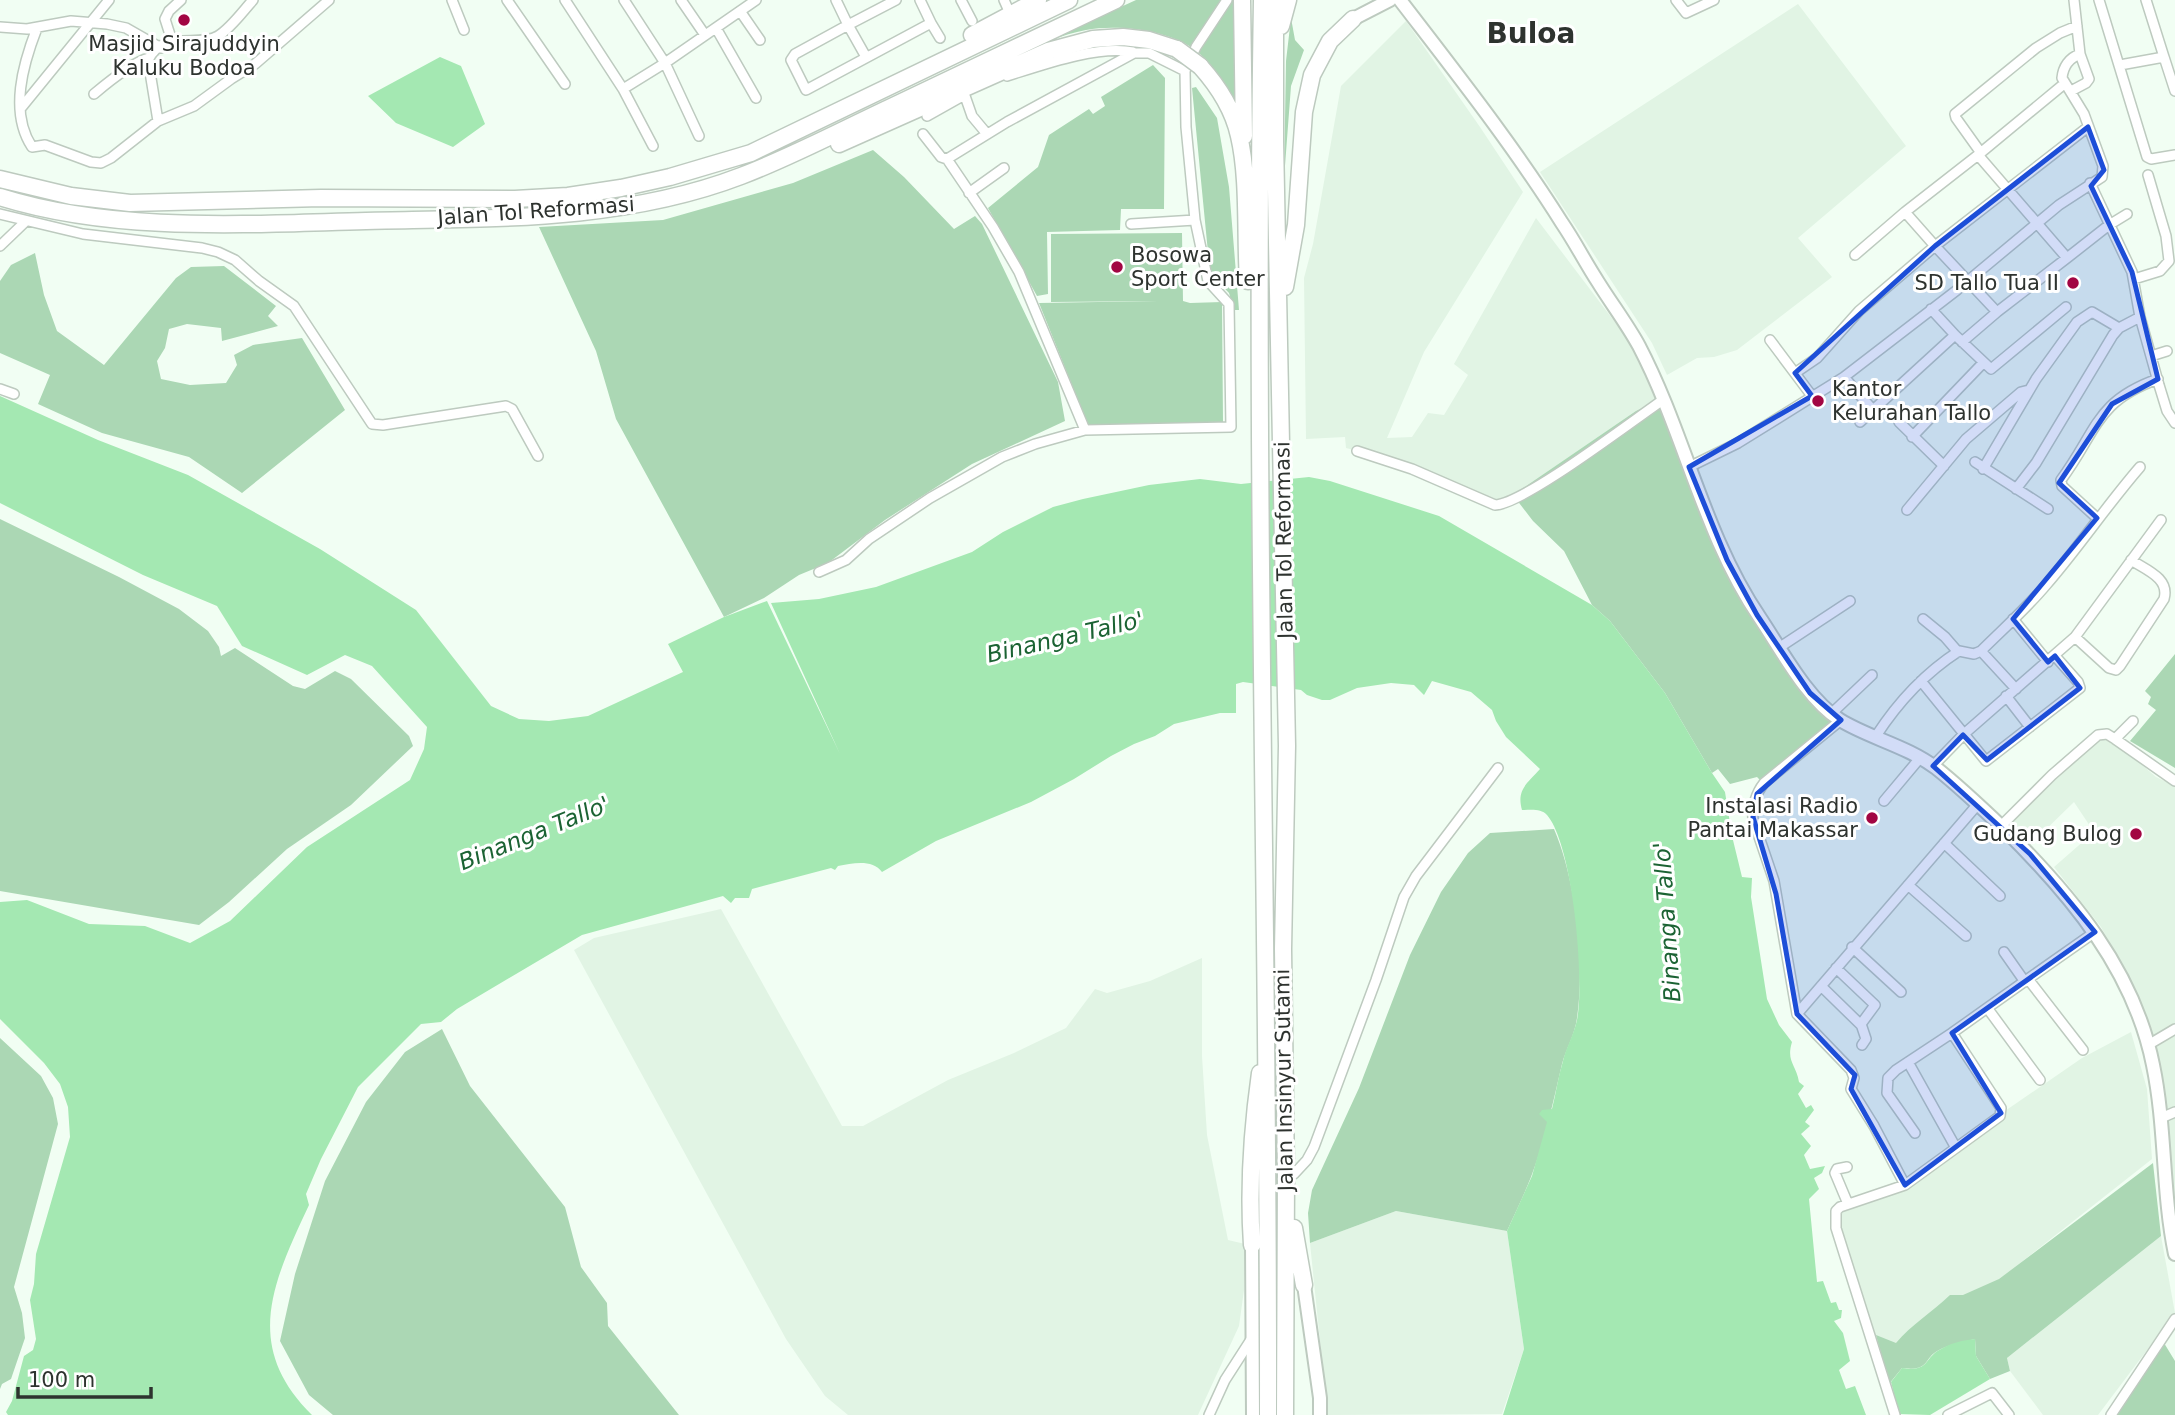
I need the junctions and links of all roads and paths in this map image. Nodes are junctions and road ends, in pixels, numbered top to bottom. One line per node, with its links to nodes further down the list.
1 (110, 0): 33 (street)
2 (181, 0): 44 (street)
3 (253, 0): 44 (street)
4 (329, 0): 66 (street)
5 (452, 0): 40 (street)
6 (565, 0): 58 (street)
7 (624, 0): 52 (street)
8 (681, 0): 41 (street)
9 (756, 0): 30 (street)
10 (836, 0): 35 (street)
11 (896, 0): 35 (street)
12 (919, 0): 34 (street)
13 (961, 0): 32 (street)
14 (1038, 0): 72 (highway)
15 (1069, 0): 72 (highway, Jalan Tol Reformasi)
16 (1116, 0): 78 (highway, Jalan Tol Reformasi)
17 (1227, 0): 54 (street)
18 (1242, 0): 79 (highway)
19 (1262, 0): 110 (highway)
20 (1275, 0): 46 (highway)
21 (1288, 0): 46 (highway)
22 (1390, 0): 31 (street)
23 (1400, 0): 118 (street)
24 (1676, 0): 25 (street)
25 (1714, 0)
26 (2074, 0): 36 (street)
27 (2099, 0): 53 (street)
28 (2146, 0): 50 (street)
29 (512, 2): 56 (street)
30 (740, 11): 39 (street); 43 (street)
31 (1353, 19): 104 (highway)
32 (972, 21)
33 (91, 23): 38 (street); 45 (street); 64 (street)
34 (932, 23): 42 (street); 49 (street)
35 (848, 25): 49 (street); 49 (street)
36 (2077, 26): 47 (street); 73 (street)
37 (0, 27): 38 (street)
38 (37, 28): 64 (street)
39 (716, 28): 41 (street); 63 (street)
40 (464, 30)
41 (705, 35): 52 (street)
42 (940, 38)
43 (760, 40)
44 (172, 41): 45 (street)
45 (161, 48): 51 (street)
46 (1275, 48): 104 (highway)
47 (2080, 50): 57 (street); 59 (street)
48 (1134, 52): 54 (street); 62 (street); 69 (street)
49 (866, 57)
50 (2164, 57): 53 (street); 55 (street)
51 (149, 58): 61 (street); 66 (street)
52 (665, 63): 58 (street); 70 (street)
53 (2120, 65): 74 (street)
54 (1193, 68): 78 (highway, bridge); 79 (highway); 88 (street)
55 (2172, 74): 60 (street)
56 (565, 84)
57 (2064, 84): 59 (street); 73 (street)
58 (623, 89): 71 (street)
59 (2071, 91): 67 (street)
60 (2175, 91)
61 (94, 94)
62 (965, 96): 65 (street); 69 (street)
63 (756, 98)
64 (21, 108): 66 (street)
65 (927, 116)
66 (158, 121)
67 (2088, 127): 81 (street); 82 (street)
68 (923, 134): 75 (street)
69 (987, 134): 75 (street)
70 (699, 136)
71 (653, 146)
72 (751, 153): 80 (highway, Jalan Tol Reformasi)
73 (1979, 154): 82 (street); 85 (street)
74 (2175, 155)
75 (947, 159): 83 (street)
76 (1004, 168): 83 (street)
77 (2148, 175): 97 (street)
78 (740, 176): 84 (highway, Jalan Tol Reformasi)
79 (1243, 177): 110 (highway)
80 (0, 179)
81 (2090, 183): 91 (street); 92 (street)
82 (2007, 191): 91 (street); 94 (street)
83 (969, 193): 123 (street)
84 (0, 197)
85 (1905, 212): 94 (street); 95 (street)
86 (0, 214): 89 (street)
87 (2127, 214): 92 (street)
88 (1195, 220): 90 (street); 123 (street)
89 (25, 222): 93 (street); 126 (street)
90 (1131, 224)
91 (2038, 224): 96 (street); 98 (street)
92 (2109, 225): 96 (street); 97 (street)
93 (0, 246)
94 (1935, 246): 98 (street); 111 (street)
95 (1855, 255)
96 (2067, 258): 101 (street)
97 (2134, 279): 102 (street)
98 (1968, 281): 100 (street); 101 (street)
99 (2066, 307): 109 (street)
100 (1931, 309): 105 (street); 112 (street)
101 (1997, 312): 105 (street)
102 (2140, 317): 103 (street); 108 (street)
103 (2119, 328): 115 (street); 132 (street)
104 (1280, 334): 157 (highway, Jalan Tol Reformasi)
105 (1958, 339): 109 (street); 119 (street)
106 (1770, 340): 111 (street)
107 (2167, 351): 108 (street)
108 (2151, 356): 113 (street)
109 (1983, 363): 124 (street)
110 (1258, 370): 158 (highway, Jalan Tol Reformasi)
111 (1795, 373): 117 (street)
112 (1844, 377): 117 (street); 119 (street)
113 (2158, 379): 122 (street); 135 (street)
114 (0, 389): 116 (street)
115 (2029, 390): 128 (street); 131 (street)
116 (14, 394)
117 (1812, 396): 129 (street)
118 (1663, 400): 125 (street); 129 (street)
119 (1872, 410): 120 (street)
120 (1860, 422)
121 (1899, 422): 124 (street)
122 (2175, 424)
123 (1085, 430): 138 (street)
124 (1912, 438): 128 (street)
125 (1357, 451)
126 (538, 456)
127 (1975, 462): 131 (street)
128 (1944, 466): 133 (street)
129 (1689, 467): 143 (street)
130 (2140, 467): 135 (street)
131 (1983, 469): 132 (street)
132 (2015, 489): 134 (street)
133 (1908, 509)
134 (2048, 509)
135 (2097, 518): 141 (street)
136 (2161, 520): 137 (street)
137 (2130, 560): 142 (street); 142 (street)
138 (819, 572)
139 (1850, 601): 143 (street)
140 (1923, 619): 145 (street)
141 (2013, 619): 144 (street); 146 (street)
142 (2075, 637): 146 (street)
143 (1780, 647): 151 (street)
144 (1981, 651): 145 (street); 149 (street)
145 (1958, 652): 148 (street)
146 (2052, 659): 149 (street); 153 (street)
147 (1872, 675): 151 (street)
148 (1921, 681): 154 (street); 155 (street)
149 (2016, 688): 150 (street)
150 (2006, 696): 153 (street); 154 (street)
151 (1837, 717): 155 (street); 178 (street)
152 (2133, 721): 156 (street)
153 (2030, 727): 154 (street)
154 (1964, 734): 160 (street)
155 (1876, 736): 159 (street)
156 (2115, 739): 162 (street); 165 (street)
157 (1287, 746): 193 (highway, Jalan Insinyur Sutami)
158 (1263, 749): 179 (highway, Jalan Insinyur Sutami)
159 (1920, 758): 160 (street); 163 (street)
160 (1933, 766): 164 (street)
161 (1498, 768): 193 (street)
162 (2175, 780)
163 (1884, 801)
164 (1978, 804): 165 (street); 166 (street)
165 (2001, 826): 169 (street)
166 (1944, 843): 167 (street); 168 (street)
167 (1908, 885): 170 (street); 171 (street)
168 (2000, 896)
169 (2095, 932): 174 (street); 184 (street)
170 (1966, 936)
171 (1852, 947): 173 (street); 176 (street)
172 (2004, 952): 174 (street)
173 (1836, 968): 175 (street); 180 (street)
174 (2027, 980): 177 (street); 185 (street)
175 (1821, 986): 178 (street); 180 (street)
176 (1901, 992)
177 (1988, 1009): 182 (street); 187 (street)
178 (1797, 1014): 194 (street)
179 (1268, 1023): 197 (highway); 204 (highway, Jalan Insinyur Sutami)
180 (1861, 1025): 183 (street)
181 (2175, 1029): 184 (street)
182 (1952, 1033): 186 (street); 191 (street)
183 (1862, 1045)
184 (2148, 1045): 189 (street)
185 (2082, 1050)
186 (1908, 1062): 190 (street); 191 (street)
187 (2040, 1080)
188 (2175, 1112): 189 (street)
189 (2161, 1118): 195 (street)
190 (1915, 1133)
191 (1956, 1148): 194 (street)
192 (1847, 1167): 196 (street)
193 (1286, 1181): 199 (highway); 205 (highway, Jalan Insinyur Sutami)
194 (1905, 1185): 196 (street)
195 (2171, 1186): 198 (street)
196 (1848, 1205): 207 (street)
197 (1252, 1245): 201 (street)
198 (2175, 1254)
199 (1304, 1285): 206 (street)
200 (2175, 1319): 210 (street)
201 (1253, 1337): 202 (street); 203 (street)
202 (1209, 1415)
203 (1253, 1415)
204 (1268, 1415)
205 (1285, 1415)
206 (1320, 1415)
207 (1895, 1415)
208 (1948, 1415): 209 (street)
209 (2009, 1415)
210 (2111, 1415)

